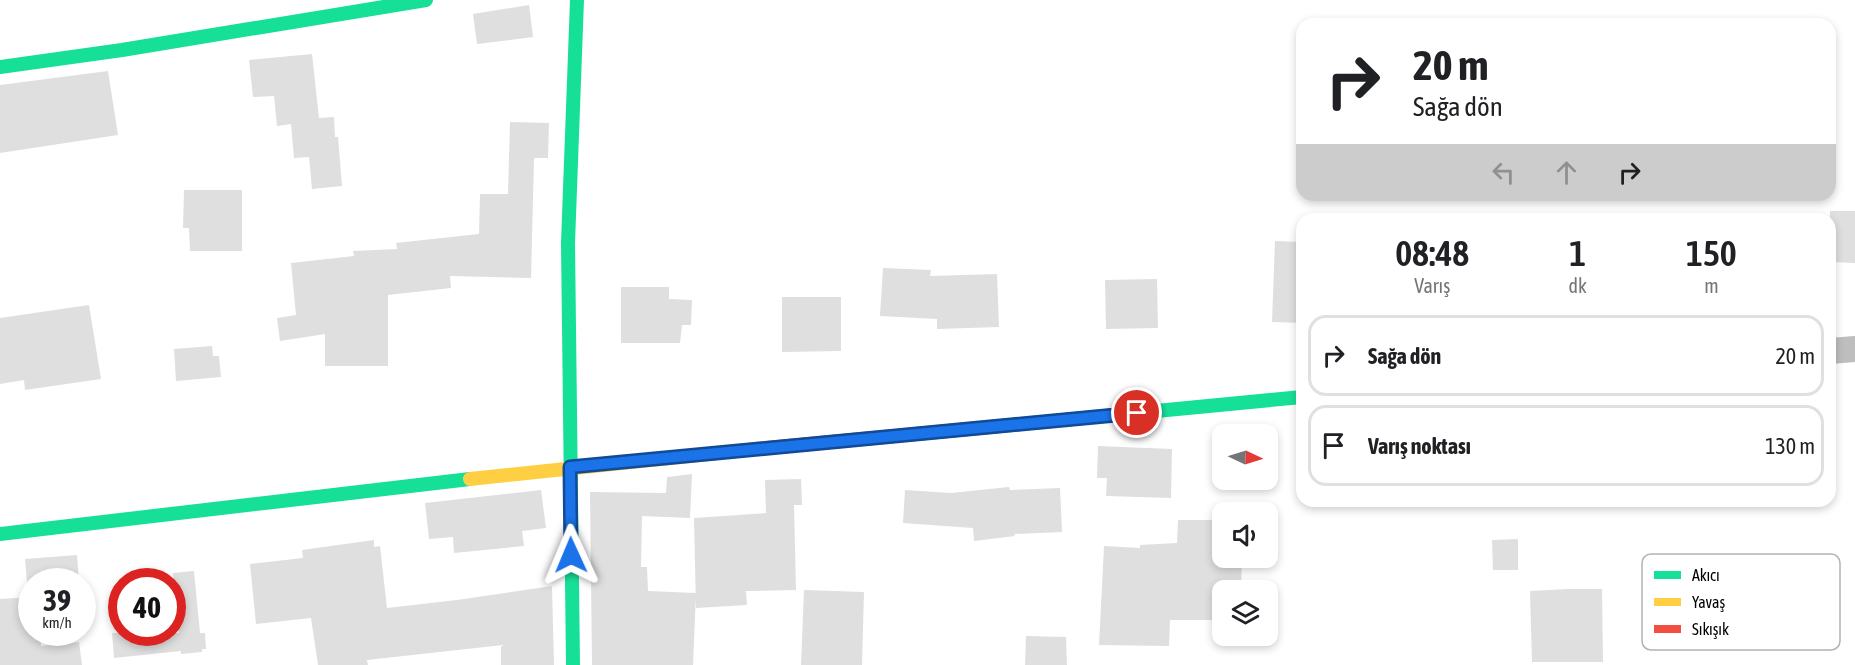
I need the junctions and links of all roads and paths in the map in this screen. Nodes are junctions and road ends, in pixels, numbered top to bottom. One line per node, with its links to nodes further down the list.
1 (426, 0): 3 (street)
2 (577, 0): 7 (street)
3 (0, 67)
4 (1855, 349): 5 (street)
5 (1836, 351)
6 (1296, 398): 7 (street)
7 (570, 467): 8 (street); 9 (street)
8 (0, 534)
9 (573, 665)

